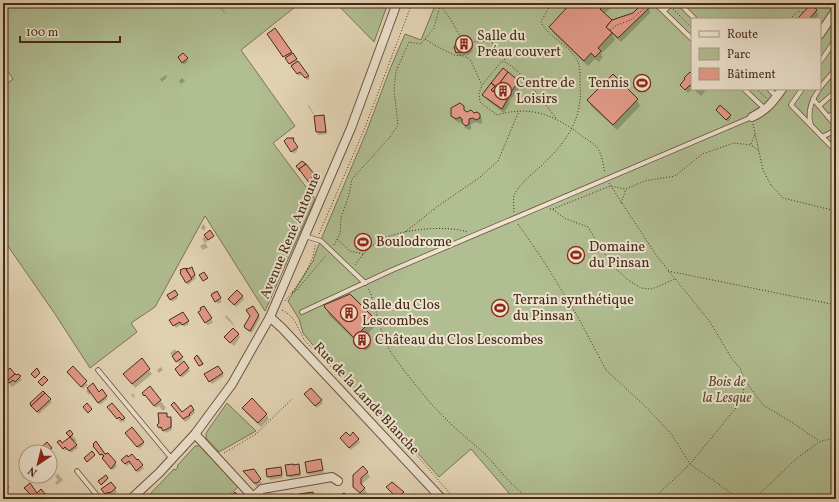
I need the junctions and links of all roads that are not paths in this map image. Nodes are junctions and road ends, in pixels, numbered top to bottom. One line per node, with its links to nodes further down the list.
1 (397, 3): 33 (street, Avenue René Antoune)
2 (679, 3): 6 (lane)
3 (671, 4): 4 (lane)
4 (658, 5): 8 (lane)
5 (836, 10): 7 (street)
6 (694, 18)
7 (821, 32)
8 (691, 38)
9 (836, 39): 10 (lane)
10 (821, 61)
11 (836, 69): 12 (lane)
12 (821, 89)
13 (745, 90): 24 (lane)
14 (770, 90): 20 (lane)
15 (781, 90): 20 (street)
16 (801, 90): 28 (lane)
17 (820, 90): 21 (lane)
18 (836, 91): 19 (lane)
19 (832, 95): 22 (lane); 23 (lane)
20 (777, 96): 24 (street)
21 (813, 99): 23 (lane); 28 (lane)
22 (836, 100)
23 (819, 106): 27 (lane)
24 (769, 107): 26 (street)
25 (836, 111): 27 (lane)
26 (752, 117): 34 (lane)
27 (828, 117): 29 (lane)
28 (811, 126): 31 (lane)
29 (836, 126)
30 (836, 130): 31 (lane)
31 (822, 137): 32 (lane)
32 (836, 151)
33 (305, 236): 34 (lane); 36 (street, Avenue René Antoune)
34 (365, 283): 35 (lane)
35 (302, 312)
36 (270, 317): 38 (street, Avenue René Antoune); 45 (street, Rue de la Lande Blanche)
37 (98, 370): 39 (lane)
38 (195, 434): 39 (street, Avenue René Antoune); 42 (street)
39 (172, 459): 44 (street, Avenue René Antoune)
40 (77, 471): 43 (lane)
41 (338, 481): 42 (street)
42 (254, 498)
43 (100, 499)
44 (131, 499)
45 (442, 499)

